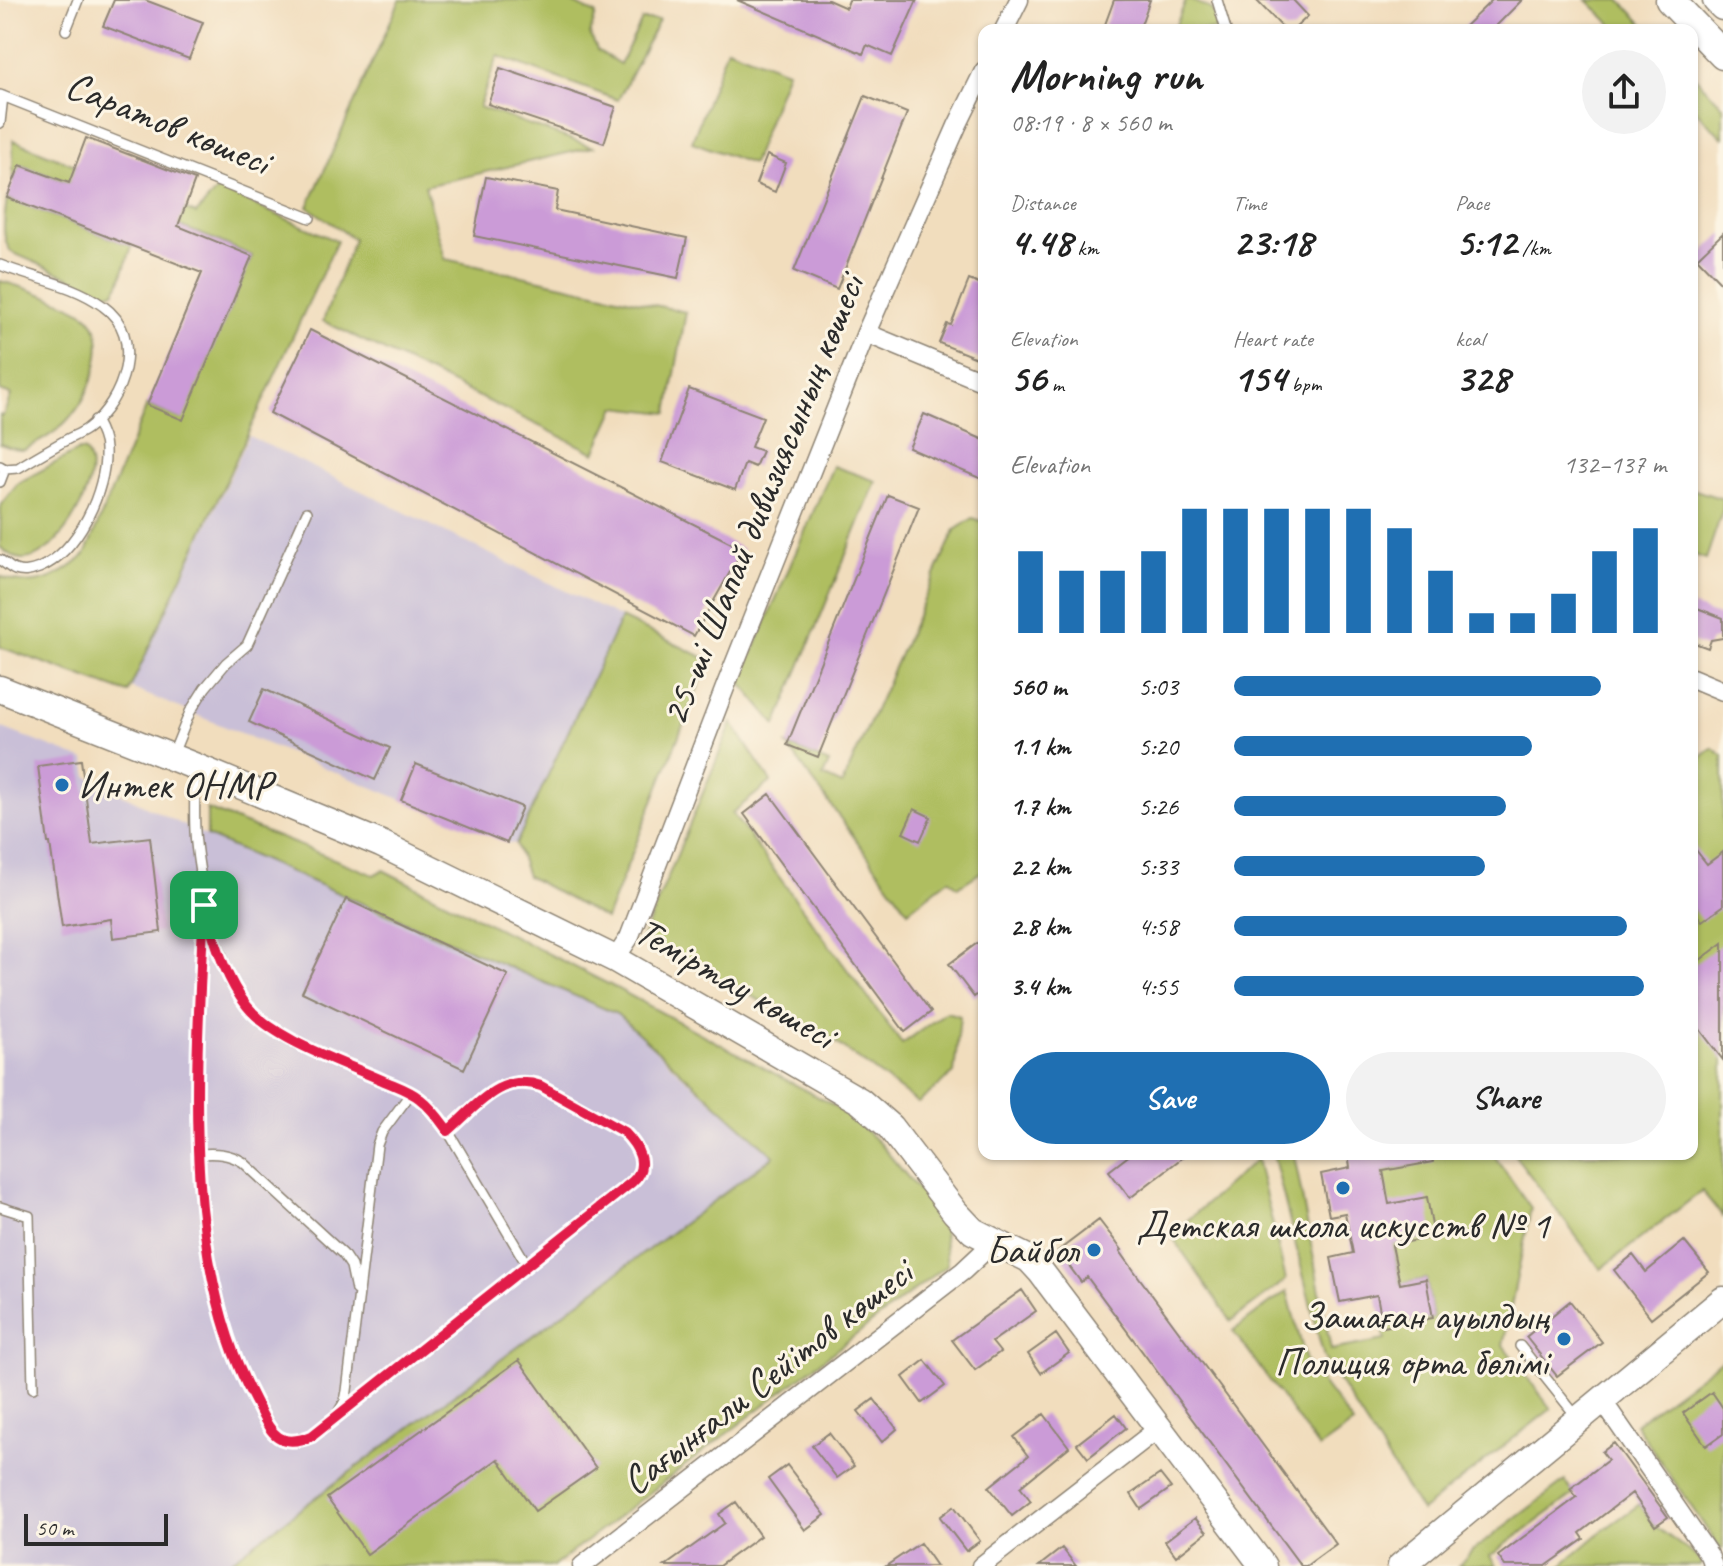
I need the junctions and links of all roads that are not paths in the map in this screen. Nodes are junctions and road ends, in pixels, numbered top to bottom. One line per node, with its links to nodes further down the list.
1 (78, 0): 11 (lane)
2 (1019, 0): 7 (street)
3 (1217, 0): 8 (lane)
4 (1670, 0): 9 (main road)
5 (1717, 0): 6 (main road)
6 (1723, 6)
7 (1007, 24)
8 (1224, 24)
9 (1693, 24)
10 (1698, 29): 12 (main road)
11 (66, 30)
12 (1723, 55)
13 (978, 83): 18 (street, 25-ші Шапай дивизиясының көшесі)
14 (2, 95): 15 (lane); 16 (lane, Саратов көшесі)
15 (0, 123)
16 (310, 218)
17 (0, 265): 20 (lane)
18 (866, 333): 19 (street); 30 (street, 25-ші Шапай дивизиясының көшесі)
19 (978, 380)
20 (95, 420): 21 (lane); 24 (lane)
21 (3, 467): 22 (lane)
22 (0, 482)
23 (307, 512): 28 (lane)
24 (0, 560)
25 (1698, 681): 27 (street)
26 (0, 689): 28 (street, Теміртау көшесі)
27 (1723, 691)
28 (183, 762): 29 (lane); 30 (street, Теміртау көшесі)
29 (204, 905): 31 (lane); 33 (lane)
30 (615, 959): 35 (street, Теміртау көшесі)
31 (411, 1093): 32 (lane); 38 (lane)
32 (448, 1131): 36 (lane); 36 (lane)
33 (199, 1154): 38 (lane); 42 (lane)
34 (0, 1207): 40 (lane)
35 (994, 1242): 44 (street, Теміртау көшесі); 45 (street, Сағынғали Сейітов көшесі)
36 (527, 1265): 42 (lane)
37 (1723, 1300): 41 (street)
38 (358, 1301): 42 (lane)
39 (1520, 1346): 43 (lane)
40 (33, 1388)
41 (1602, 1400): 43 (street); 50 (street)
42 (333, 1419)
43 (1579, 1420): 49 (street)
44 (1159, 1428): 47 (street); 48 (street, Теміртау көшесі)
45 (607, 1558): 46 (street, Сағынғали Сейітов көшесі)
46 (582, 1566)
47 (981, 1566)
48 (1263, 1566)
49 (1401, 1566)
50 (1713, 1566)

